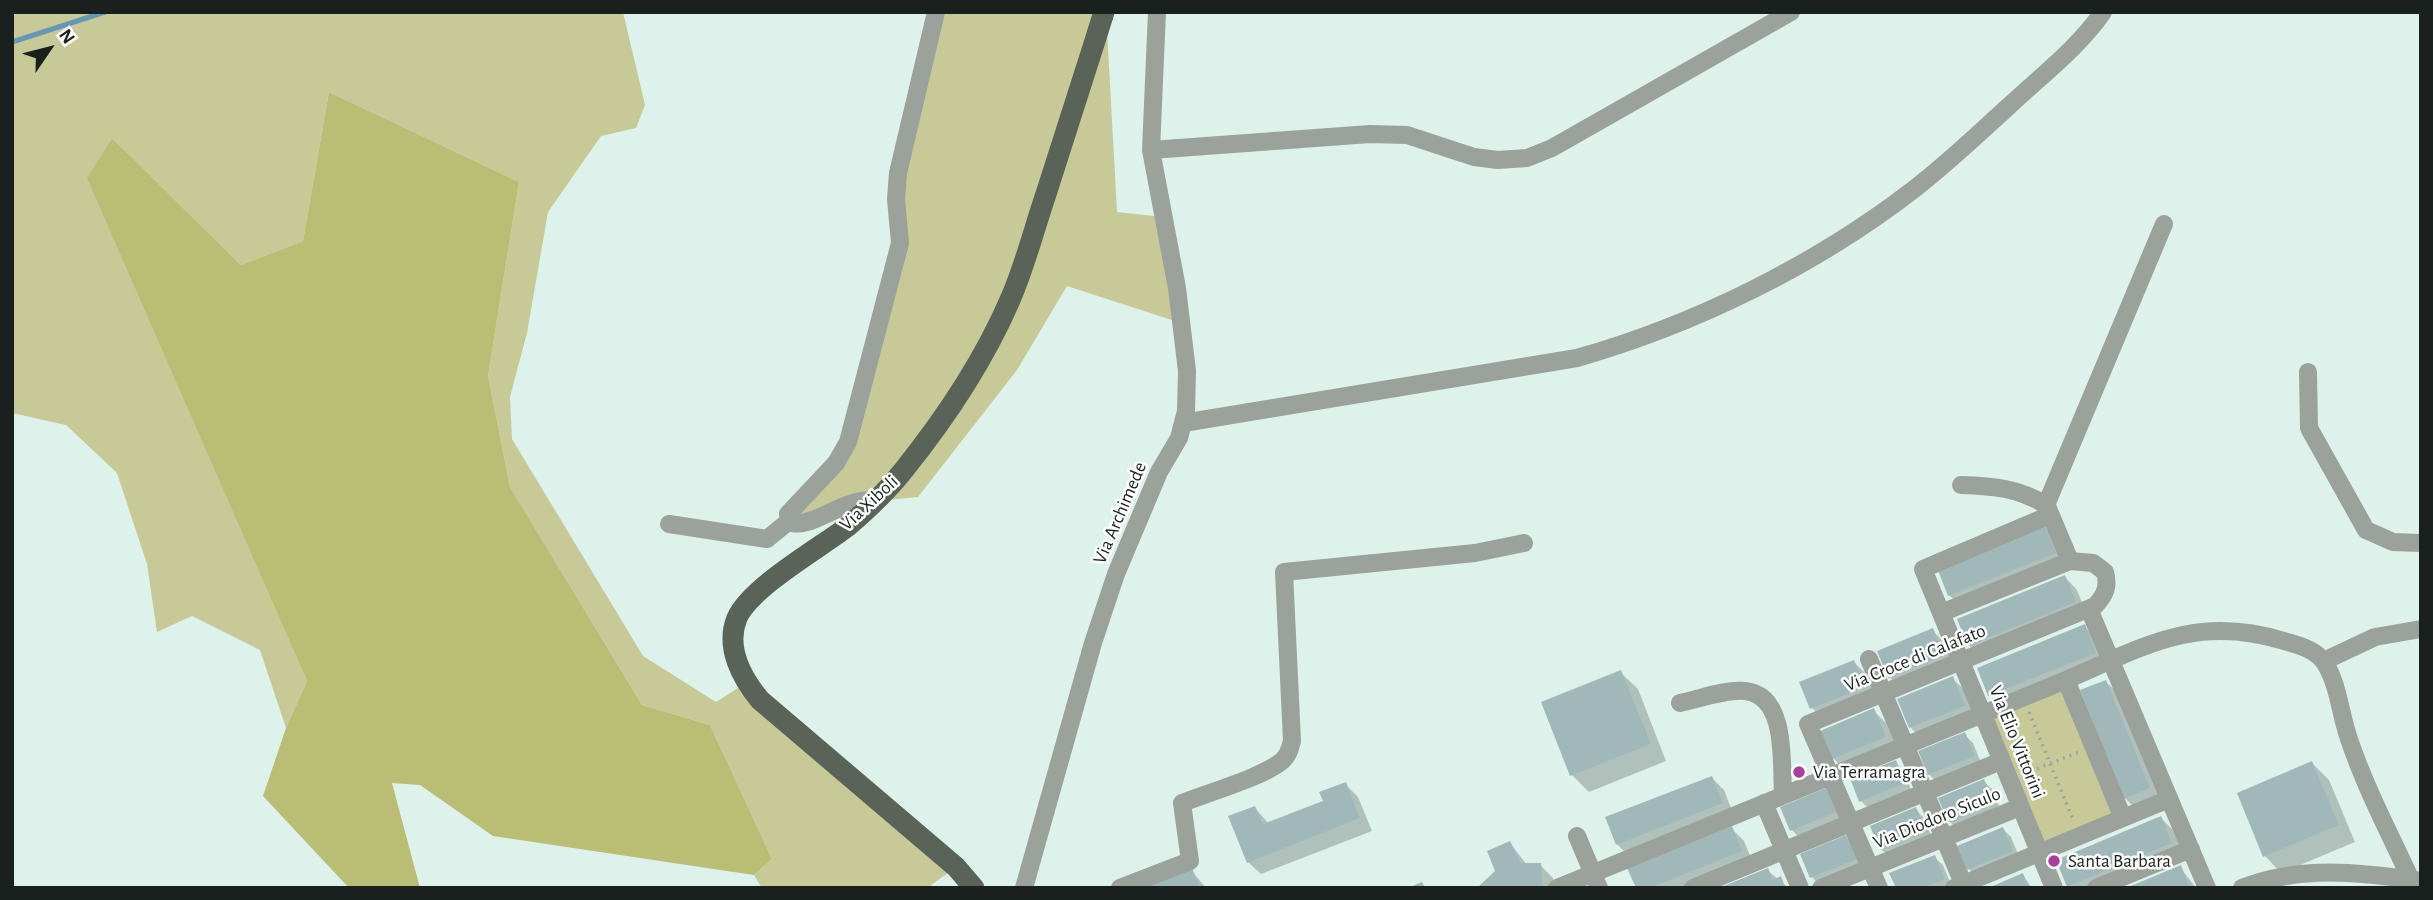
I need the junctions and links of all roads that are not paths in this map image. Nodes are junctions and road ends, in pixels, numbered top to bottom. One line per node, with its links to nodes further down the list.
1 (936, 12): 13 (street)
2 (1104, 12): 11 (main road, Via Xiboli)
3 (1157, 12): 6 (street, Via Archimede)
4 (1791, 12): 6 (street)
5 (2104, 12): 9 (street)
6 (1151, 150): 9 (street, Via Archimede)
7 (2165, 223): 12 (street)
8 (2308, 372): 16 (street)
9 (1183, 423): 50 (street, Via Archimede)
10 (1961, 485): 12 (street)
11 (876, 501): 13 (street); 49 (main road, Via Xiboli)
12 (2048, 510): 17 (street); 19 (street, Via Elio Vittorini)
13 (789, 521): 14 (street)
14 (669, 524)
15 (1524, 543): 51 (street)
16 (2421, 543)
17 (2070, 561): 18 (street); 19 (street)
18 (2089, 609): 22 (street); 23 (street, Via Croce di Calafato)
19 (1941, 612): 23 (street, Via Elio Vittorini)
20 (2421, 629): 24 (street)
21 (1869, 659): 26 (street)
22 (2110, 660): 24 (street); 25 (street); 34 (street)
23 (1961, 662): 26 (street, Via Croce di Calafato); 28 (street, Via Elio Vittorini)
24 (2324, 662): 46 (street)
25 (2066, 680): 28 (street); 37 (street)
26 (1884, 693): 29 (street); 31 (street, Via Croce di Calafato)
27 (1680, 703): 33 (street)
28 (1982, 714): 29 (street); 30 (street, Via Elio Vittorini)
29 (1905, 744): 31 (street); 32 (street)
30 (2001, 761): 32 (street); 36 (street, Via Elio Vittorini)
31 (1830, 776): 33 (street); 38 (street)
32 (1925, 792): 38 (street); 40 (street)
33 (1783, 795): 35 (street)
34 (2169, 799): 37 (street); 41 (street)
35 (1764, 803): 42 (street); 45 (street)
36 (2020, 807): 40 (street, Via Diodoro Siculo); 43 (street, Via Elio Vittorini)
37 (2123, 818): 43 (street)
38 (1851, 822): 42 (street); 44 (street)
39 (1577, 836): 45 (street)
40 (1944, 837): 44 (street, Via Diodoro Siculo); 47 (street)
41 (2191, 849): 58 (street); 59 (street)
42 (1784, 850): 53 (street); 54 (street)
43 (2039, 853): 47 (street); 57 (street, Via Elio Vittorini)
44 (1870, 867): 55 (street, Via Diodoro Siculo); 56 (street)
45 (1595, 881): 52 (street)
46 (2416, 881): 48 (street)
47 (1961, 887)
48 (2246, 887)
49 (974, 888)
50 (1024, 888)
51 (1120, 888)
52 (1556, 888)
53 (1693, 888)
54 (1800, 888)
55 (1821, 888)
56 (1879, 888)
57 (2054, 888)
58 (2096, 888)
59 (2207, 888)

